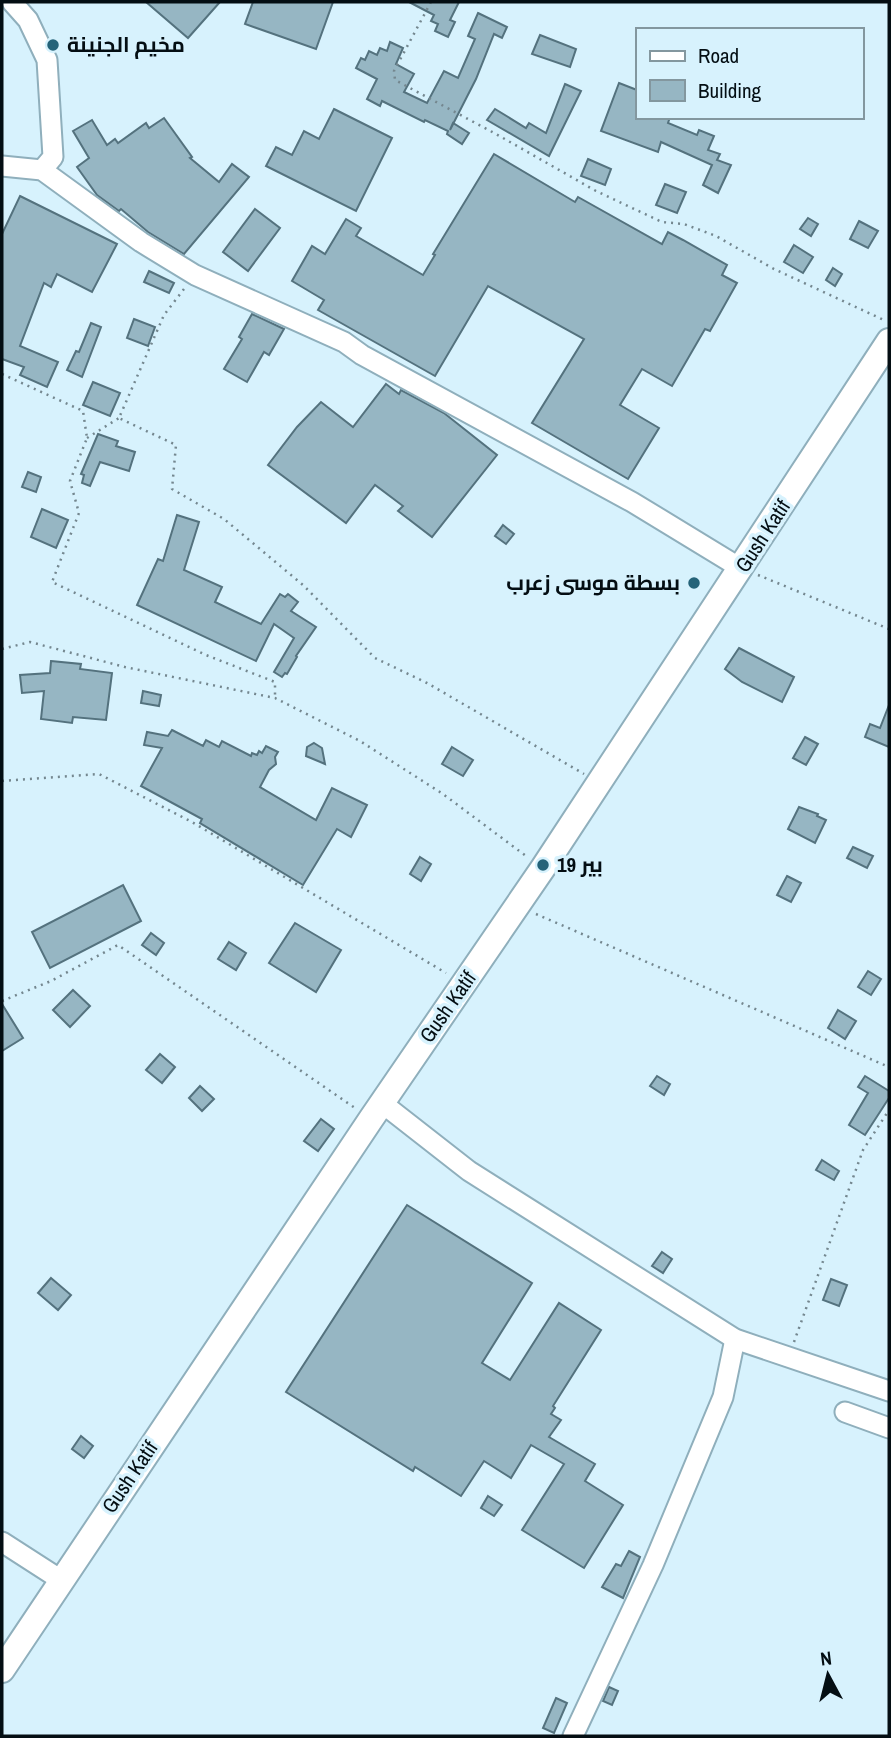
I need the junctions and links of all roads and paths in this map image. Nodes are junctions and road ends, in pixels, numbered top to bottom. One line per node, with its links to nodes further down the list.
1 (12, 2): 4 (street)
2 (431, 2): 6 (path)
3 (2, 166): 4 (street)
4 (42, 170): 5 (street)
5 (195, 275): 9 (path); 11 (street)
6 (889, 323)
7 (889, 341): 11 (main road, Gush Katif)
8 (2, 374): 10 (path)
9 (119, 418): 10 (path); 16 (path)
10 (88, 438): 14 (path)
11 (742, 569): 12 (path); 16 (main road, Gush Katif)
12 (889, 629)
13 (2, 649): 14 (path)
14 (275, 698): 17 (path)
15 (2, 781): 19 (path)
16 (599, 782): 17 (main road, Gush Katif)
17 (543, 868): 18 (main road, Gush Katif)
18 (517, 906): 19 (main road, Gush Katif); 21 (path)
19 (464, 984): 23 (main road, Gush Katif)
20 (2, 1000): 23 (path)
21 (889, 1067)
22 (889, 1110): 25 (path)
23 (376, 1111): 24 (street); 30 (main road, Gush Katif)
24 (735, 1339): 25 (street); 32 (street)
25 (788, 1358): 26 (street)
26 (889, 1391)
27 (845, 1412): 28 (street)
28 (889, 1428)
29 (2, 1542): 30 (street)
30 (61, 1580): 31 (main road, Gush Katif)
31 (2, 1670)
32 (573, 1736)

